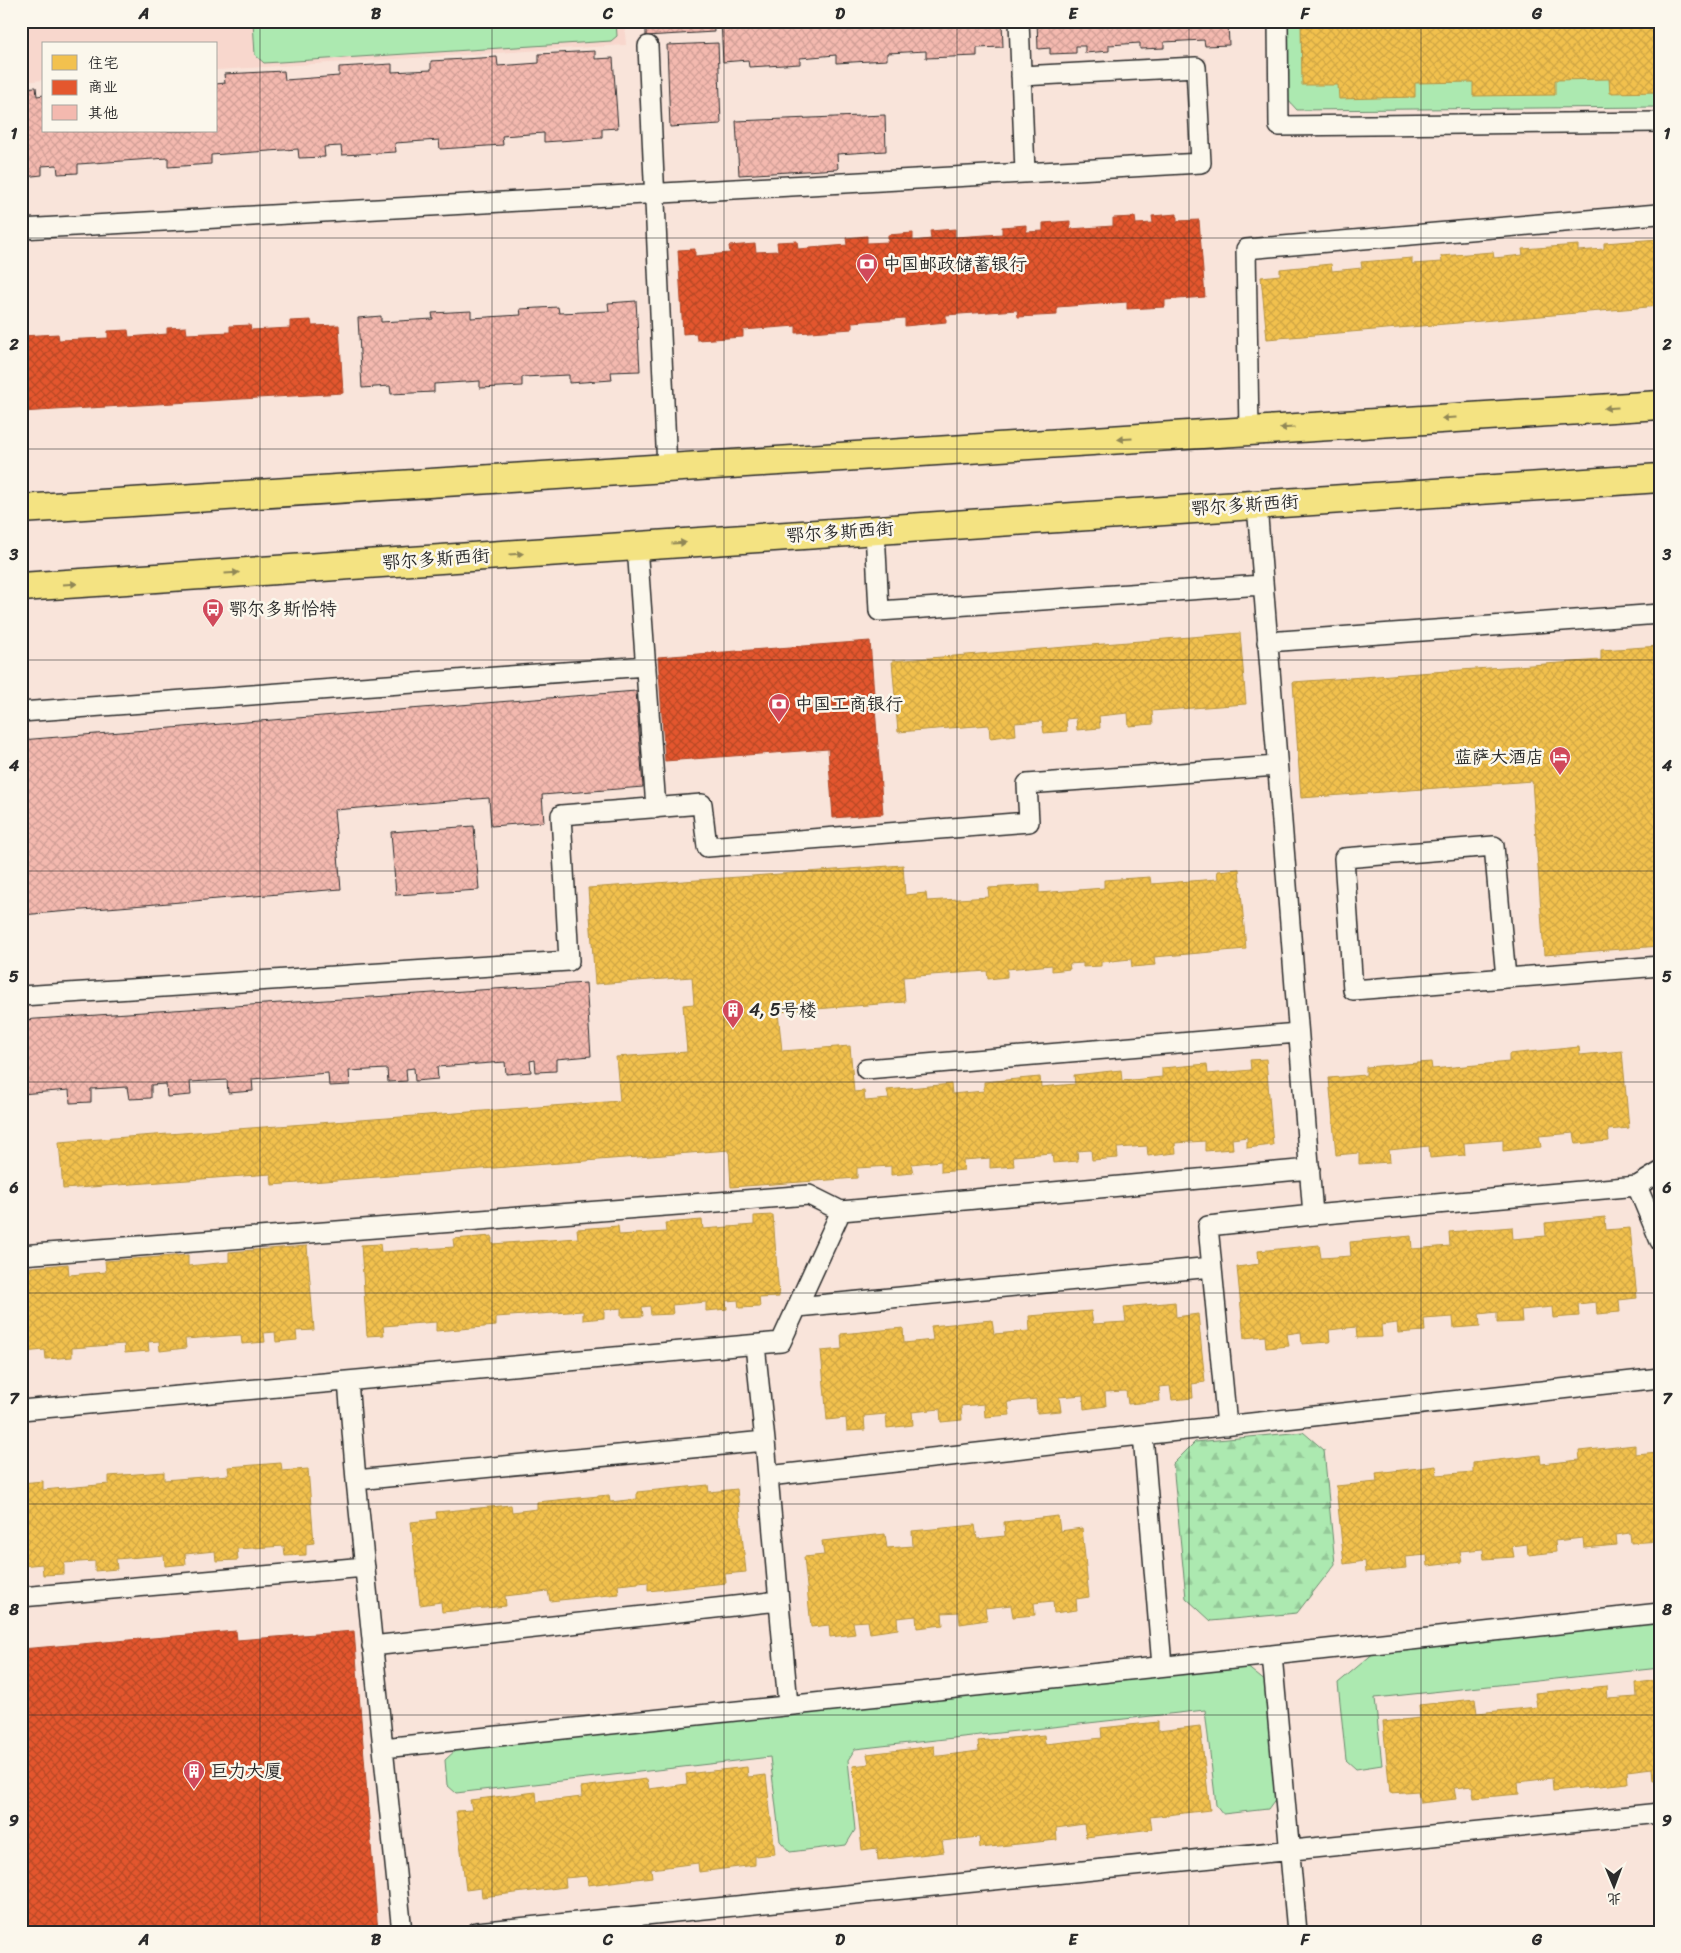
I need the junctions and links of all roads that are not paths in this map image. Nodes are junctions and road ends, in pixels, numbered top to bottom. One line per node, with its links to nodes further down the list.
1 (1019, 21): 4 (lane)
2 (1278, 21): 5 (lane)
3 (648, 46): 7 (lane)
4 (1021, 76): 6 (lane); 6 (lane)
5 (1660, 122)
6 (1025, 172): 7 (lane)
7 (654, 193): 9 (lane); 12 (lane)
8 (1658, 214): 11 (lane)
9 (21, 229)
10 (1660, 404): 11 (main road, one-way to 11)
11 (1249, 431): 12 (main road, one-way to 12)
12 (667, 468): 15 (main road)
13 (1660, 478): 14 (main road, 鄂尔多斯西街)
14 (1257, 505): 16 (main road, 鄂尔多斯西街); 18 (lane)
15 (21, 509)
16 (875, 530): 17 (main road, 鄂尔多斯西街, one-way to 16); 18 (lane)
17 (637, 546): 19 (main road, 鄂尔多斯西街, one-way to 17); 22 (lane)
18 (1262, 585): 21 (lane)
19 (21, 587)
20 (1660, 614): 21 (lane)
21 (1267, 642): 24 (lane)
22 (646, 666): 23 (lane); 25 (lane)
23 (21, 712)
24 (1277, 766): 25 (lane); 29 (lane)
25 (656, 808): 28 (lane)
26 (1660, 966): 27 (lane)
27 (1506, 978): 27 (lane)
28 (21, 996)
29 (1298, 1034): 30 (lane); 31 (lane)
30 (866, 1069)
31 (1310, 1169): 34 (lane); 35 (lane)
32 (1660, 1172): 33 (lane)
33 (1637, 1186): 35 (lane); 36 (lane)
34 (842, 1211): 37 (lane); 39 (lane)
35 (1313, 1215): 38 (lane)
36 (1660, 1240)
37 (21, 1255)
38 (1212, 1267): 39 (lane); 44 (lane)
39 (797, 1307): 40 (lane)
40 (755, 1345): 42 (lane); 46 (lane)
41 (1660, 1378): 44 (lane)
42 (348, 1381): 43 (lane); 48 (lane)
43 (21, 1410)
44 (1227, 1426): 45 (lane)
45 (1142, 1435): 47 (lane); 55 (lane)
46 (765, 1441): 47 (lane); 48 (lane)
47 (768, 1476): 51 (lane)
48 (356, 1480): 49 (lane)
49 (365, 1567): 50 (lane); 53 (lane)
50 (21, 1597)
51 (779, 1601): 53 (lane); 56 (lane)
52 (1660, 1613): 54 (lane)
53 (372, 1646): 57 (lane)
54 (1272, 1655): 55 (lane); 59 (lane)
55 (1162, 1666): 56 (lane)
56 (788, 1705): 57 (lane)
57 (383, 1748): 60 (lane)
58 (1660, 1813): 59 (lane)
59 (1290, 1850): 61 (lane); 62 (lane)
60 (402, 1932)
61 (477, 1932)
62 (1297, 1932)

